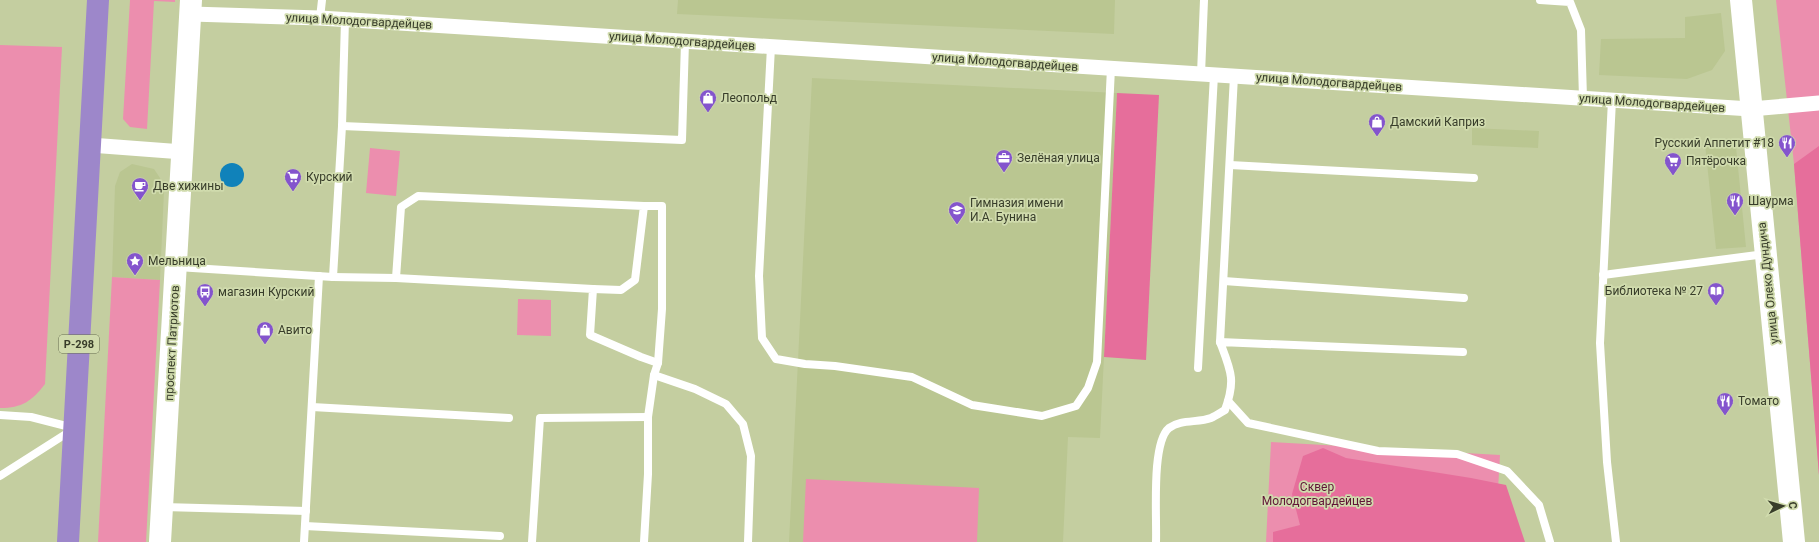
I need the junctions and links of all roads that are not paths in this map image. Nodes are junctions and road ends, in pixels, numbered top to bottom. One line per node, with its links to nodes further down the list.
1 (98, 0): 20 (highway, Р-298)
2 (322, 0): 8 (lane)
3 (1204, 0): 13 (lane)
4 (1540, 0): 6 (lane)
5 (1741, 0): 18 (street, улица Олеко Дундича)
6 (1570, 1): 15 (lane)
7 (191, 7): 8 (street, улица Молодогвардейцев); 21 (street, проспект Патриотов)
8 (320, 18): 9 (street, улица Молодогвардейцев)
9 (345, 20): 10 (street, улица Молодогвардейцев); 19 (lane)
10 (685, 42): 11 (street, улица Молодогвардейцев); 19 (lane)
11 (771, 47): 12 (street, улица Молодогвардейцев); 12 (lane)
12 (1112, 68): 13 (street, улица Молодогвардейцев)
13 (1208, 75): 14 (street, улица Молодогвардейцев); 37 (lane)
14 (1234, 76): 15 (street, улица Молодогвардейцев); 22 (lane)
15 (1583, 98): 16 (street, улица Молодогвардейцев)
16 (1612, 100): 18 (street, улица Молодогвардейцев); 27 (lane)
17 (1819, 103): 18 (street, улица Молодогвардейцев)
18 (1751, 109): 25 (street, улица Олеко Дундича)
19 (342, 126): 29 (lane)
20 (90, 145): 21 (street); 44 (highway, Р-298)
21 (183, 152): 26 (street, проспект Патриотов)
22 (1230, 165): 23 (lane); 31 (lane)
23 (1474, 178)
24 (644, 206): 30 (lane); 32 (lane); 36 (lane)
25 (1765, 254): 27 (lane); 59 (street, улица Олеко Дундича)
26 (176, 267): 28 (lane); 46 (street, проспект Патриотов)
27 (1603, 275): 58 (lane)
28 (319, 276): 29 (lane); 40 (lane)
29 (333, 277): 30 (lane)
30 (396, 278): 32 (lane)
31 (1224, 281): 33 (lane); 34 (lane)
32 (593, 289): 36 (lane)
33 (1464, 298)
34 (1220, 342): 35 (lane); 39 (lane)
35 (1462, 352)
36 (658, 363): 38 (lane)
37 (1198, 368)
38 (654, 375): 42 (lane); 55 (lane)
39 (1228, 401): 56 (lane); 57 (lane)
40 (312, 407): 43 (lane); 47 (lane)
41 (0, 415): 44 (lane)
42 (648, 417): 53 (lane); 54 (lane)
43 (508, 418)
44 (74, 428): 45 (lane); 50 (highway, Р-298)
45 (0, 476)
46 (162, 507): 47 (lane); 51 (street, проспект Патриотов)
47 (306, 511): 48 (lane)
48 (305, 526): 49 (lane); 52 (lane)
49 (500, 536)
50 (68, 542)
51 (160, 542)
52 (304, 542)
53 (532, 542)
54 (644, 542)
55 (748, 542)
56 (1156, 542)
57 (1550, 542)
58 (1616, 542)
59 (1794, 542)

